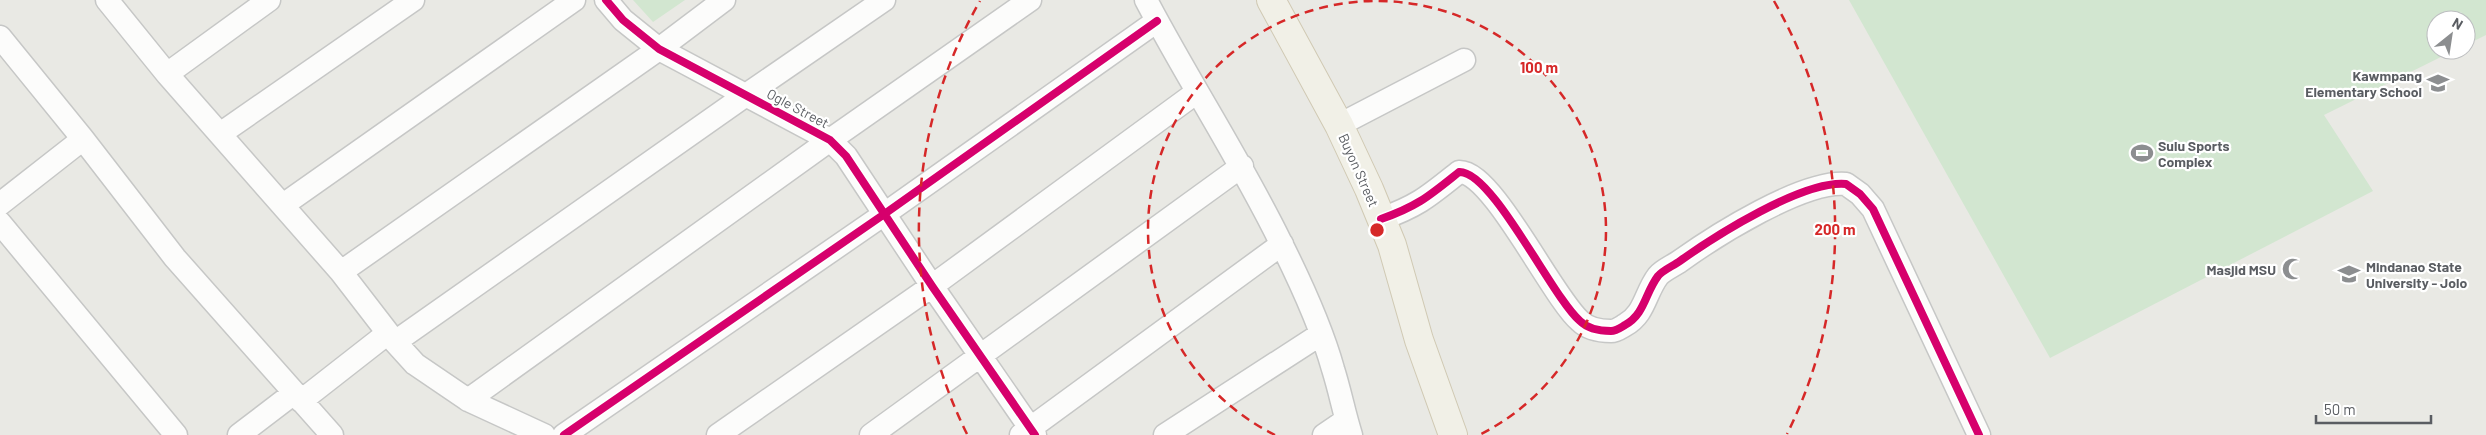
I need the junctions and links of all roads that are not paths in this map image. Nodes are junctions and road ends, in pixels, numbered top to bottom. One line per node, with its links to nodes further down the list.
1 (269, 0): 15 (street)
2 (413, 0): 19 (street)
3 (574, 0): 24 (street)
4 (606, 0): 13 (street, Ogle Street)
5 (724, 0): 13 (street)
6 (884, 0): 17 (street)
7 (1030, 0): 21 (street)
8 (1146, 0): 11 (street)
9 (1271, 0): 18 (main road, Buyon Street)
10 (112, 2): 15 (street)
11 (1157, 21): 16 (street); 25 (street)
12 (2, 44): 20 (street)
13 (659, 49): 17 (street, Ogle Street); 29 (street)
14 (1464, 60): 18 (street)
15 (167, 74): 19 (street)
16 (1197, 92): 22 (street); 30 (street)
17 (746, 94): 21 (street, Ogle Street); 32 (street)
18 (1339, 125): 26 (main road, Buyon Street)
19 (220, 134): 24 (street)
20 (83, 139): 23 (street); 34 (street)
21 (830, 140): 25 (street, Ogle Street); 35 (street)
22 (1242, 166): 28 (street); 33 (street)
23 (0, 204)
24 (283, 205): 29 (street)
25 (883, 215): 30 (street, Ogle Street); 42 (street)
26 (1381, 219): 47 (main road, Buyon Street); 48 (street)
27 (0, 223): 38 (street)
28 (1282, 244): 31 (street); 37 (street)
29 (341, 272): 32 (street)
30 (932, 286): 33 (street, Ogle Street); 43 (street)
31 (1321, 334): 36 (street); 45 (street)
32 (391, 337): 34 (street); 35 (street)
33 (981, 357): 37 (street, Ogle Street); 44 (street)
34 (298, 397): 39 (street); 40 (street)
35 (468, 400): 41 (street)
36 (1348, 428): 46 (street)
37 (1029, 433)
38 (176, 435)
39 (239, 435)
40 (332, 435)
41 (544, 435)
42 (564, 435)
43 (718, 435)
44 (871, 435)
45 (1165, 435)
46 (1324, 435)
47 (1453, 435)
48 (1978, 435)

